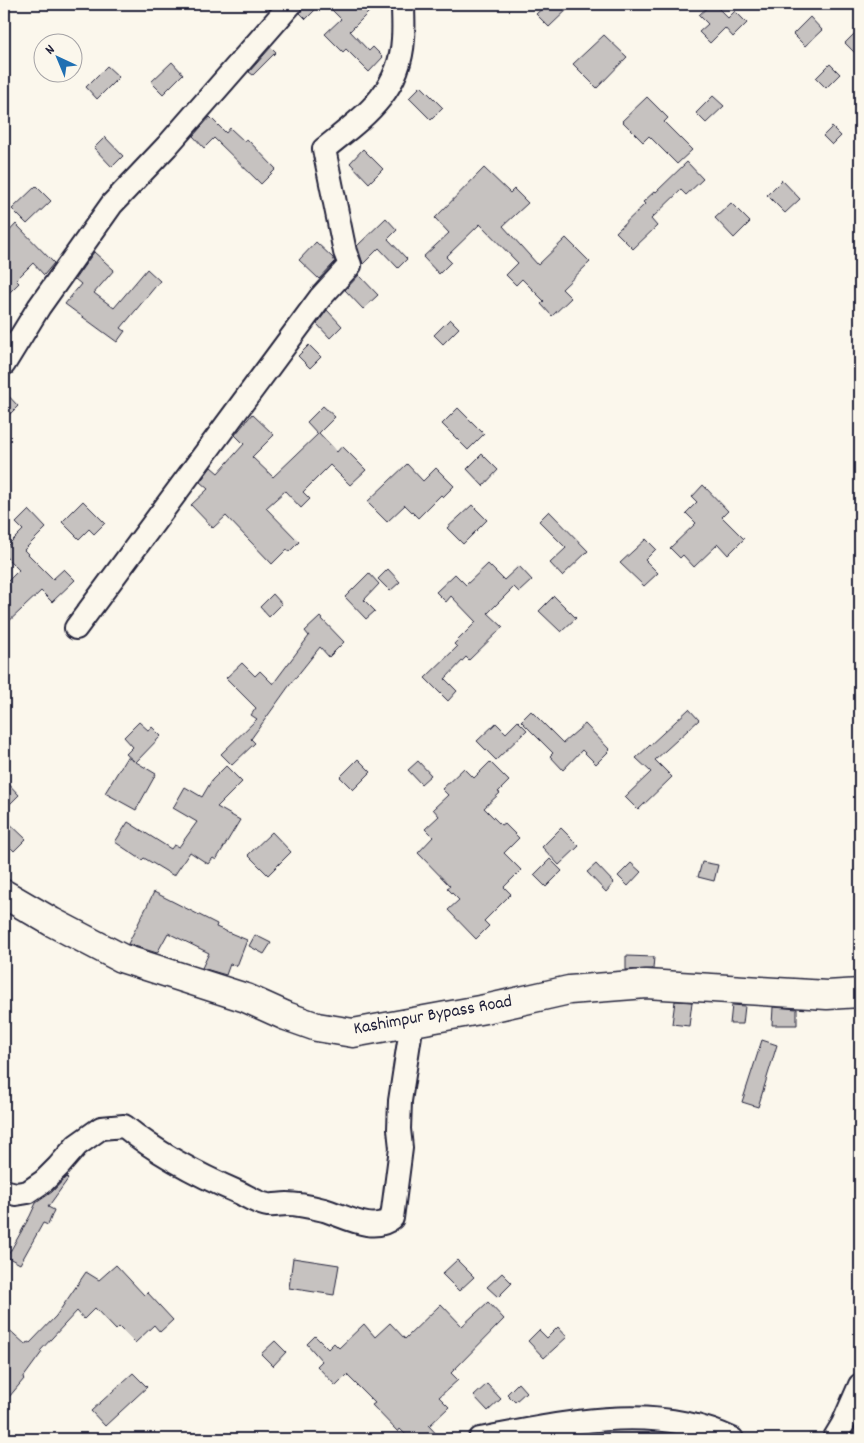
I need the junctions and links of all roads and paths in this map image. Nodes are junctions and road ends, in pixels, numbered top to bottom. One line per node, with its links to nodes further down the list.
1 (291, 4): 3 (street)
2 (403, 4): 4 (street)
3 (4, 364)
4 (76, 628)
5 (4, 894): 7 (main road, Kashimpur Bypass Road)
6 (860, 993): 7 (main road, Kashimpur Bypass Road)
7 (412, 1022): 8 (street)
8 (4, 1191)
9 (860, 1385): 12 (street)
10 (480, 1439): 11 (street)
11 (732, 1439)
12 (834, 1439)

